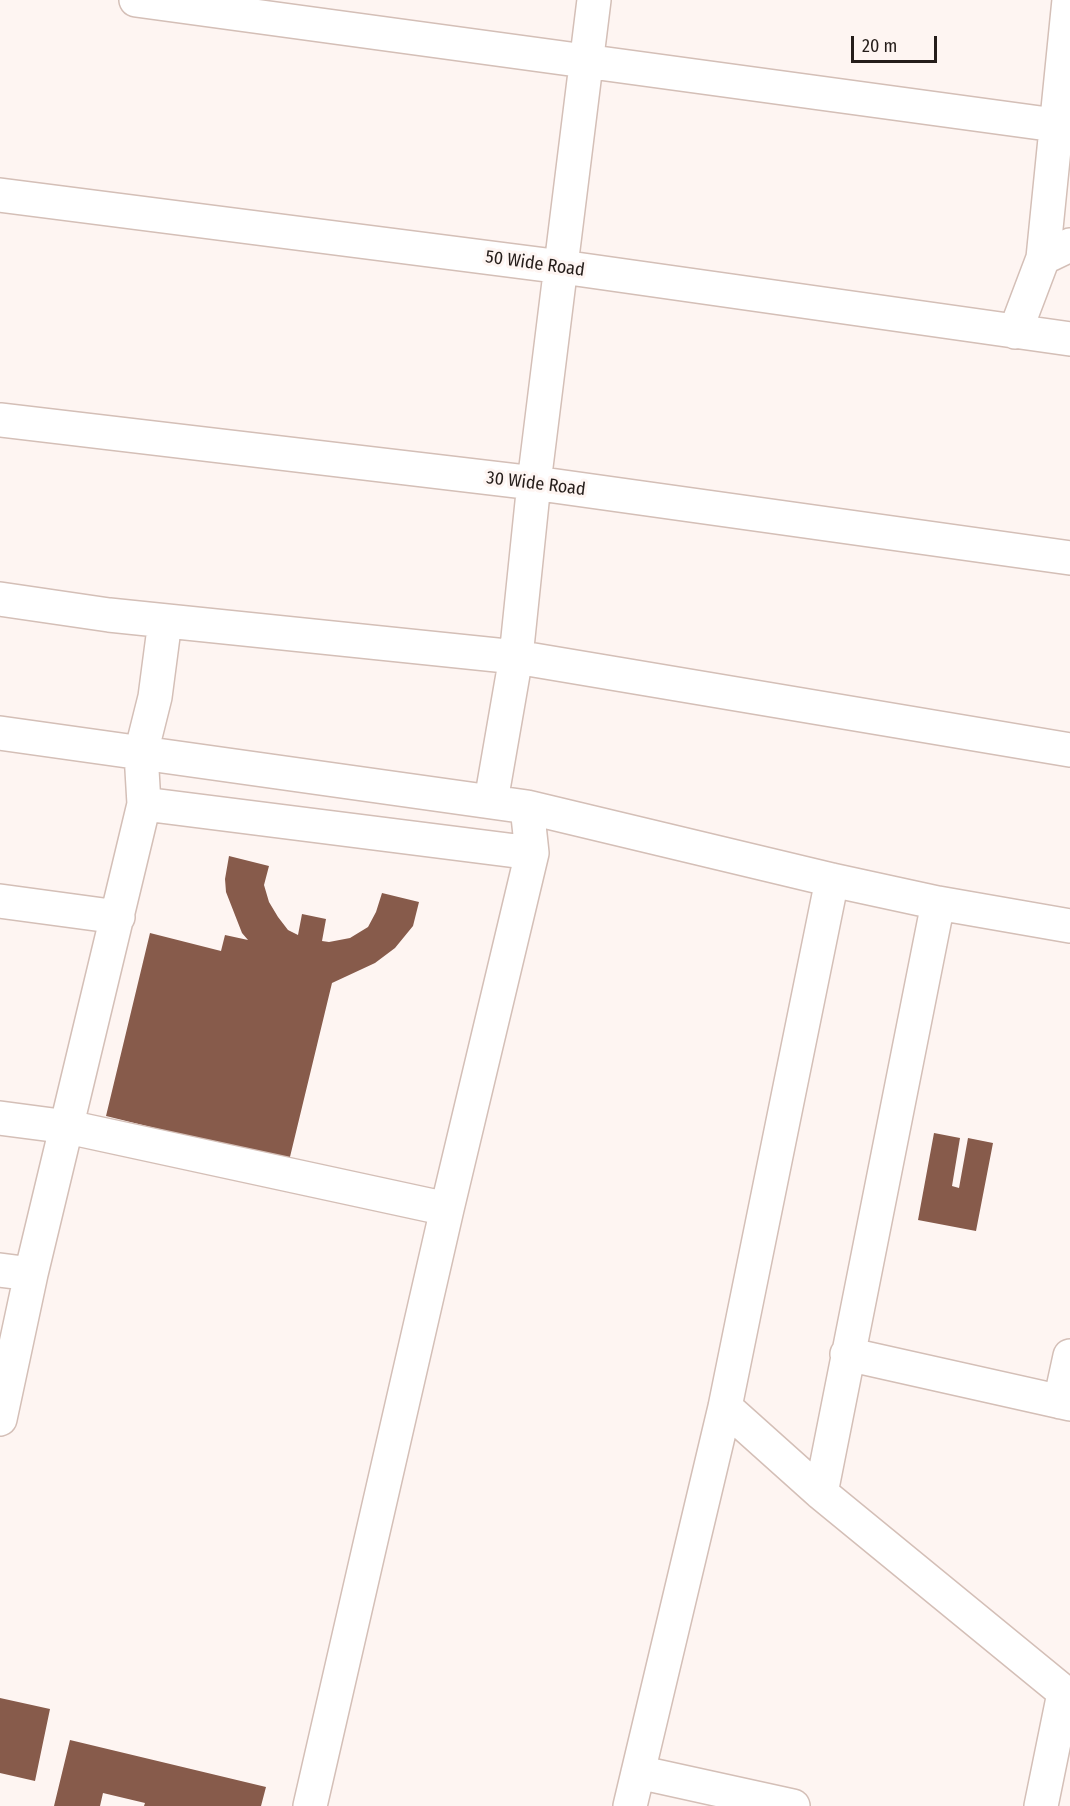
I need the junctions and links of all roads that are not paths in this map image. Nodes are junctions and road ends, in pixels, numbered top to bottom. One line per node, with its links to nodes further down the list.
1 (136, 0): 4 (street)
2 (594, 0): 4 (street)
3 (1069, 0): 5 (street)
4 (587, 61): 5 (street); 8 (street)
5 (1055, 125): 7 (street)
6 (0, 195): 8 (street, 50 Wide Road)
7 (1056, 251): 9 (street)
8 (562, 267): 9 (street, 50 Wide Road); 12 (street)
9 (1015, 332): 10 (street, 50 Wide Road)
10 (1070, 339)
11 (0, 420): 12 (street, 30 Wide Road)
12 (534, 483): 13 (street, 30 Wide Road); 16 (street)
13 (1070, 558)
14 (0, 599): 15 (street)
15 (165, 621): 16 (street); 19 (street)
16 (516, 657): 18 (street); 20 (street)
17 (0, 733): 19 (street)
18 (1070, 750)
19 (141, 753): 20 (street); 21 (street)
20 (491, 801): 22 (street)
21 (144, 804): 23 (street); 27 (street)
22 (526, 807): 23 (street); 24 (street)
23 (532, 853): 31 (street)
24 (832, 880): 26 (street); 36 (street)
25 (0, 901): 27 (street)
26 (938, 903): 28 (street); 33 (street)
27 (118, 917): 30 (street)
28 (1070, 926)
29 (0, 1118): 30 (street)
30 (68, 1126): 31 (street); 32 (street)
31 (447, 1209): 41 (street)
32 (16, 1272): 37 (street)
33 (847, 1354): 35 (street); 38 (street)
34 (1070, 1356): 35 (street)
35 (1065, 1403)
36 (725, 1407): 38 (street); 40 (street)
37 (0, 1419)
38 (821, 1493): 39 (street)
39 (1067, 1695): 44 (street)
40 (638, 1772): 42 (street); 43 (street)
41 (310, 1806)
42 (630, 1806)
43 (793, 1806)
44 (1041, 1806)

